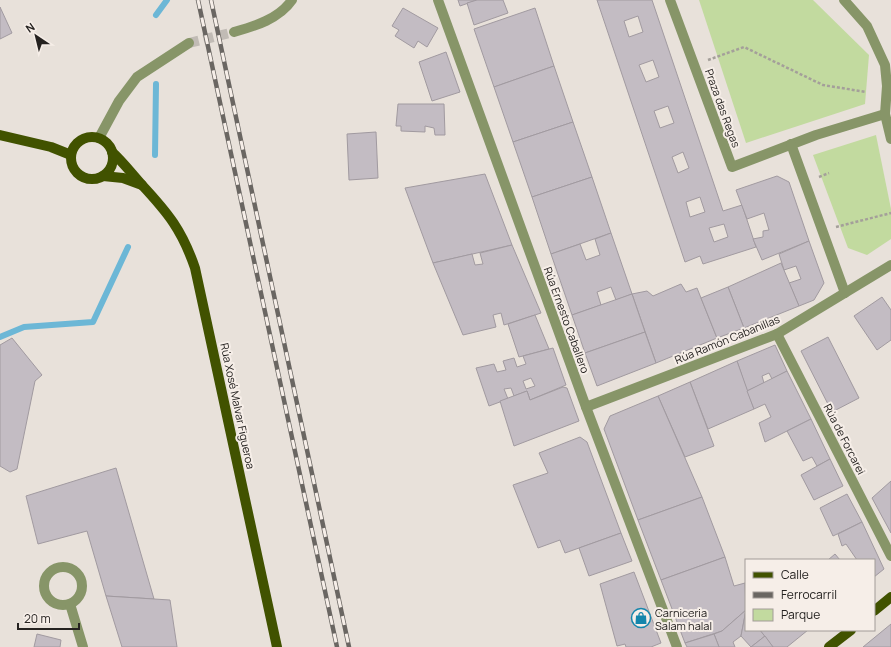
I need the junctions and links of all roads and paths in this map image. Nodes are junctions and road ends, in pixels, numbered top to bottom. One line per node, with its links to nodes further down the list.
1 (292, 0): 5 (street)
2 (438, 0): 24 (street, Rúa Ernesto Caballero)
3 (670, 0): 8 (street, Praza das Regas)
4 (844, 0): 7 (street)
5 (234, 32)
6 (188, 43): 12 (street)
7 (888, 61): 10 (street)
8 (694, 65): 9 (path); 14 (street, Praza das Regas)
9 (866, 92)
10 (885, 114): 13 (street); 14 (street, Praza das Regas)
11 (0, 135): 16 (main road)
12 (99, 138): 15 (main road, Rúa Xosé Malvar Figueroa); 16 (main road)
13 (891, 139)
14 (790, 144): 20 (street)
15 (112, 152): 17 (main road); 18 (main road, Rúa Xosé Malvar Figueroa)
16 (71, 155): 17 (main road, Rúa Xosé Malvar Figueroa)
17 (103, 176): 18 (main road, Rúa Xosé Malvar Figueroa)
18 (142, 185): 31 (main road, Rúa Xosé Malvar Figueroa)
19 (891, 213): 20 (path)
20 (822, 231): 22 (street)
21 (891, 265): 22 (street, Rúa Ramón Cabanillas)
22 (845, 293): 23 (street, Rúa Ramón Cabanillas)
23 (777, 334): 24 (street, Rúa Ramón Cabanillas); 25 (street, Rúa de Forcarei)
24 (586, 407): 32 (street, Rúa Ernesto Caballero)
25 (891, 556)
26 (891, 597): 28 (main road)
27 (70, 604): 30 (street)
28 (875, 610)
29 (850, 631): 33 (main road)
30 (83, 647)
31 (277, 647)
32 (677, 647)
33 (829, 647)

